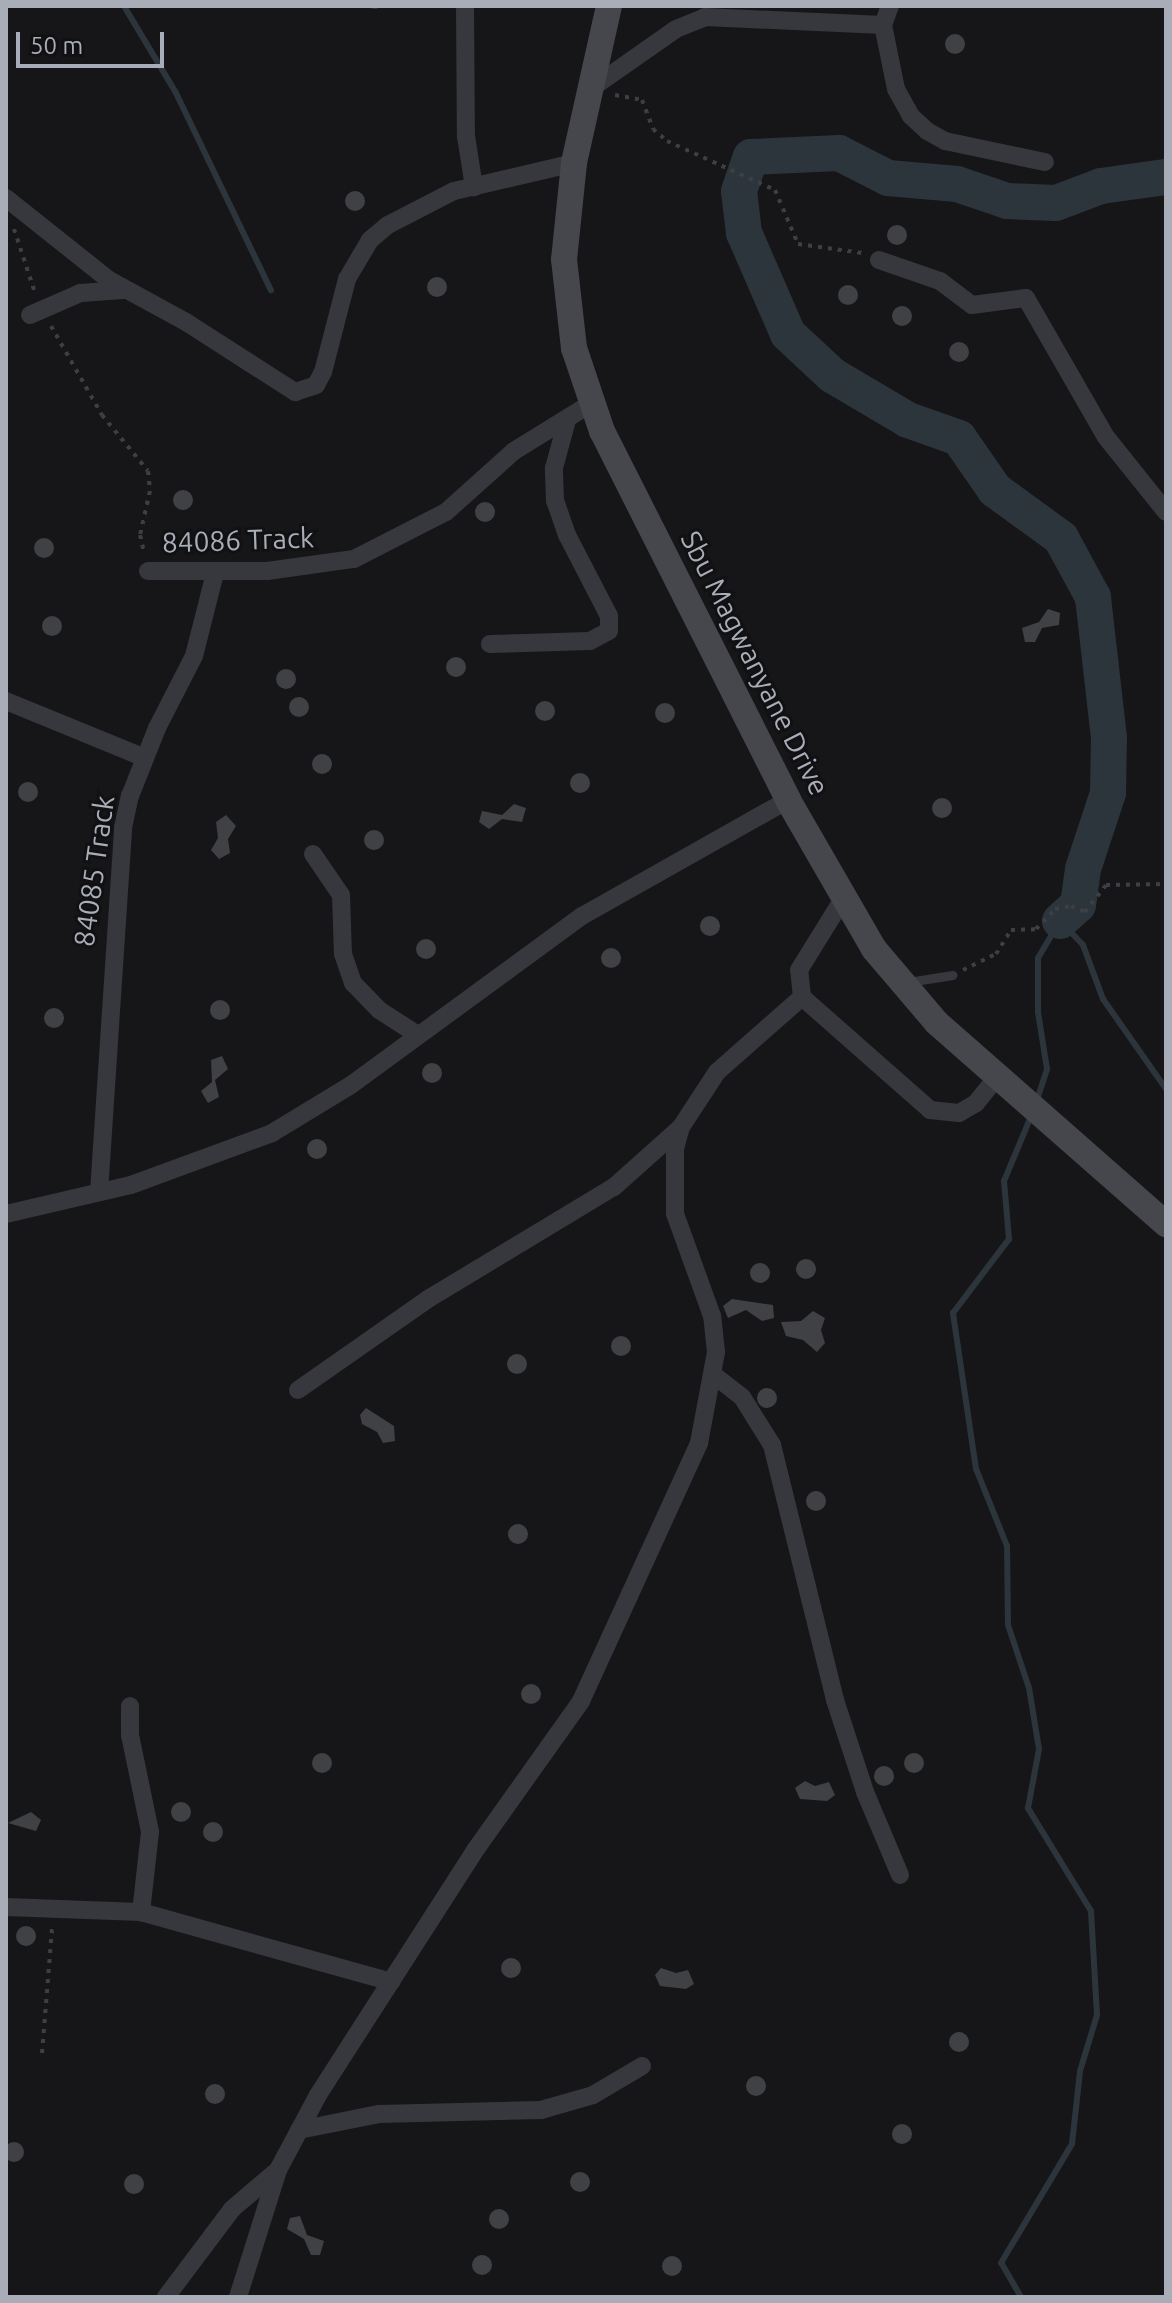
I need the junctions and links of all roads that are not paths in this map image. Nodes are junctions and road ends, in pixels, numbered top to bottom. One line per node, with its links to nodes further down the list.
1 (465, 6): 8 (street)
2 (609, 6): 5 (main road, Sbu Magwanyane Drive)
3 (890, 6): 4 (street)
4 (883, 25): 5 (street); 6 (street)
5 (589, 90): 7 (main road, Sbu Magwanyane Drive)
6 (1045, 162)
7 (574, 163): 8 (street); 13 (main road, Sbu Magwanyane Drive)
8 (474, 187): 11 (street)
9 (6, 198): 11 (street)
10 (879, 260): 15 (street)
11 (126, 290): 12 (street)
12 (35, 312)
13 (590, 404): 14 (street, 84086 Track); 21 (main road, Sbu Magwanyane Drive)
14 (567, 420): 17 (street, 84086 Track); 18 (street)
15 (1166, 512)
16 (148, 571): 17 (street, 84086 Track)
17 (215, 573): 20 (street, 84085 Track)
18 (490, 644)
19 (6, 701): 20 (street)
20 (145, 758): 30 (street, 84085 Track)
21 (788, 800): 23 (main road, Sbu Magwanyane Drive); 27 (street)
22 (313, 854): 27 (street)
23 (843, 899): 25 (main road, Sbu Magwanyane Drive); 26 (street)
24 (952, 975): 25 (lane)
25 (901, 984): 28 (main road, Sbu Magwanyane Drive)
26 (802, 997): 28 (street); 29 (street)
27 (418, 1035): 30 (street)
28 (1002, 1083): 32 (main road, Sbu Magwanyane Drive)
29 (681, 1127): 33 (street); 34 (street)
30 (99, 1192): 31 (street)
31 (6, 1214)
32 (1166, 1224)
33 (715, 1376): 36 (street); 39 (street)
34 (298, 1390)
35 (130, 1706): 38 (street)
36 (900, 1875)
37 (6, 1907): 38 (street)
38 (141, 1912): 39 (street)
39 (391, 1982): 41 (street)
40 (642, 2066): 41 (street)
41 (299, 2130): 42 (street)
42 (278, 2170): 43 (street); 44 (street)
43 (166, 2297)
44 (238, 2297)

